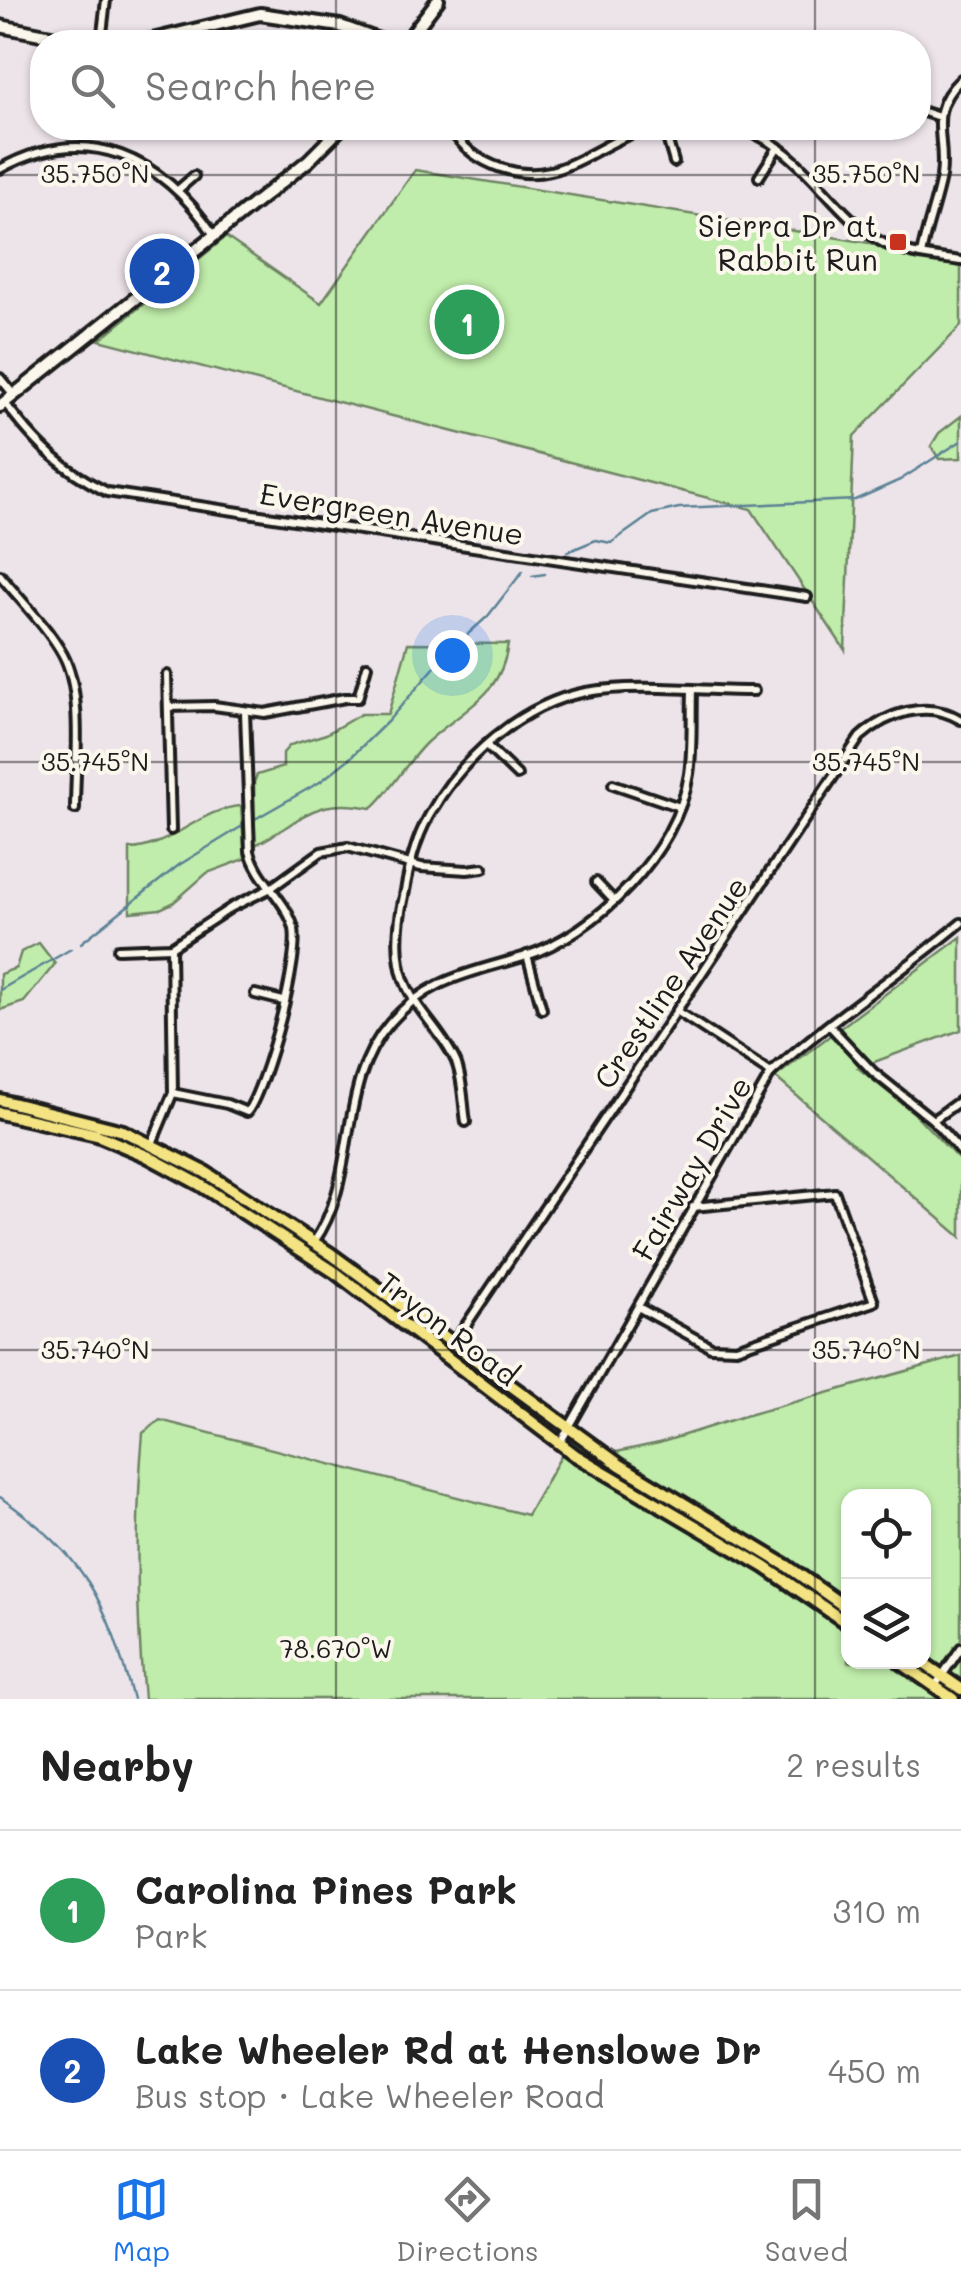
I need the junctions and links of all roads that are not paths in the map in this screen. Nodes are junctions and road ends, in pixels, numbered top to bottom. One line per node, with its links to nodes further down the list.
1 (106, 0): 4 (street)
2 (438, 0): 7 (main road)
3 (0, 26): 8 (main road)
4 (102, 30)
5 (188, 30): 6 (main road)
6 (351, 30)
7 (415, 30)
8 (30, 32)
9 (961, 79): 11 (street)
10 (931, 114): 11 (street)
11 (939, 117): 24 (street)
12 (329, 140): 23 (main road)
13 (460, 140): 14 (street)
14 (615, 140)
15 (668, 140): 18 (street)
16 (765, 140): 17 (street)
17 (778, 147): 21 (street); 24 (street)
18 (674, 162)
19 (0, 169): 22 (street)
20 (194, 176): 22 (street)
21 (759, 178)
22 (179, 189): 23 (street)
23 (214, 235): 27 (main road)
24 (922, 255): 25 (street)
25 (961, 262)
26 (0, 378): 27 (street, Evergreen Avenue)
27 (6, 401): 29 (street, Evergreen Avenue)
28 (0, 575): 41 (street)
29 (808, 597)
30 (367, 666): 35 (street)
31 (167, 675): 34 (street)
32 (692, 691): 33 (street); 37 (street); 40 (street)
33 (754, 691)
34 (168, 708): 35 (street); 42 (street)
35 (245, 712): 46 (street)
36 (961, 720): 56 (street, Crestline Avenue)
37 (487, 746): 38 (street); 43 (street)
38 (517, 775)
39 (614, 784): 40 (street)
40 (680, 807): 47 (street)
41 (76, 809)
42 (171, 830)
43 (410, 864): 44 (street); 46 (street); 53 (street)
44 (483, 868)
45 (596, 882): 47 (street)
46 (271, 888): 49 (street); 54 (street)
47 (614, 900): 51 (street)
48 (961, 923): 57 (street, Fairway Drive)
49 (171, 947): 50 (street); 59 (street)
50 (118, 950)
51 (526, 956): 53 (street); 55 (street)
52 (255, 994): 54 (street)
53 (412, 1000): 64 (street); 69 (street)
54 (283, 1001): 59 (street)
55 (542, 1009)
56 (678, 1012): 58 (street); 71 (street, Crestline Avenue)
57 (829, 1025): 58 (street, Fairway Drive); 63 (street)
58 (772, 1073): 68 (street, Fairway Drive)
59 (173, 1093): 65 (street)
60 (0, 1100): 65 (main road, Tryon Road)
61 (961, 1100): 63 (street)
62 (0, 1112): 67 (main road, Tryon Road)
63 (933, 1120): 66 (street)
64 (466, 1122)
65 (152, 1143): 67 (street); 69 (main road, Tryon Road)
66 (961, 1152)
67 (148, 1156): 73 (main road, Tryon Road)
68 (692, 1207): 70 (street, Fairway Drive); 70 (street)
69 (314, 1242): 71 (main road, Tryon Road)
70 (638, 1307): 72 (street, Fairway Drive)
71 (454, 1343): 72 (main road, Tryon Road)
72 (569, 1428): 73 (street, Fairway Drive); 74 (main road, Tryon Road)
73 (560, 1444): 75 (main road, Tryon Road)
74 (841, 1605)
75 (841, 1619)
76 (961, 1648): 79 (street)
77 (931, 1668): 79 (main road)
78 (910, 1669): 80 (main road)
79 (942, 1676): 80 (street); 81 (main road)
80 (935, 1686): 82 (main road)
81 (961, 1689)
82 (953, 1699)

